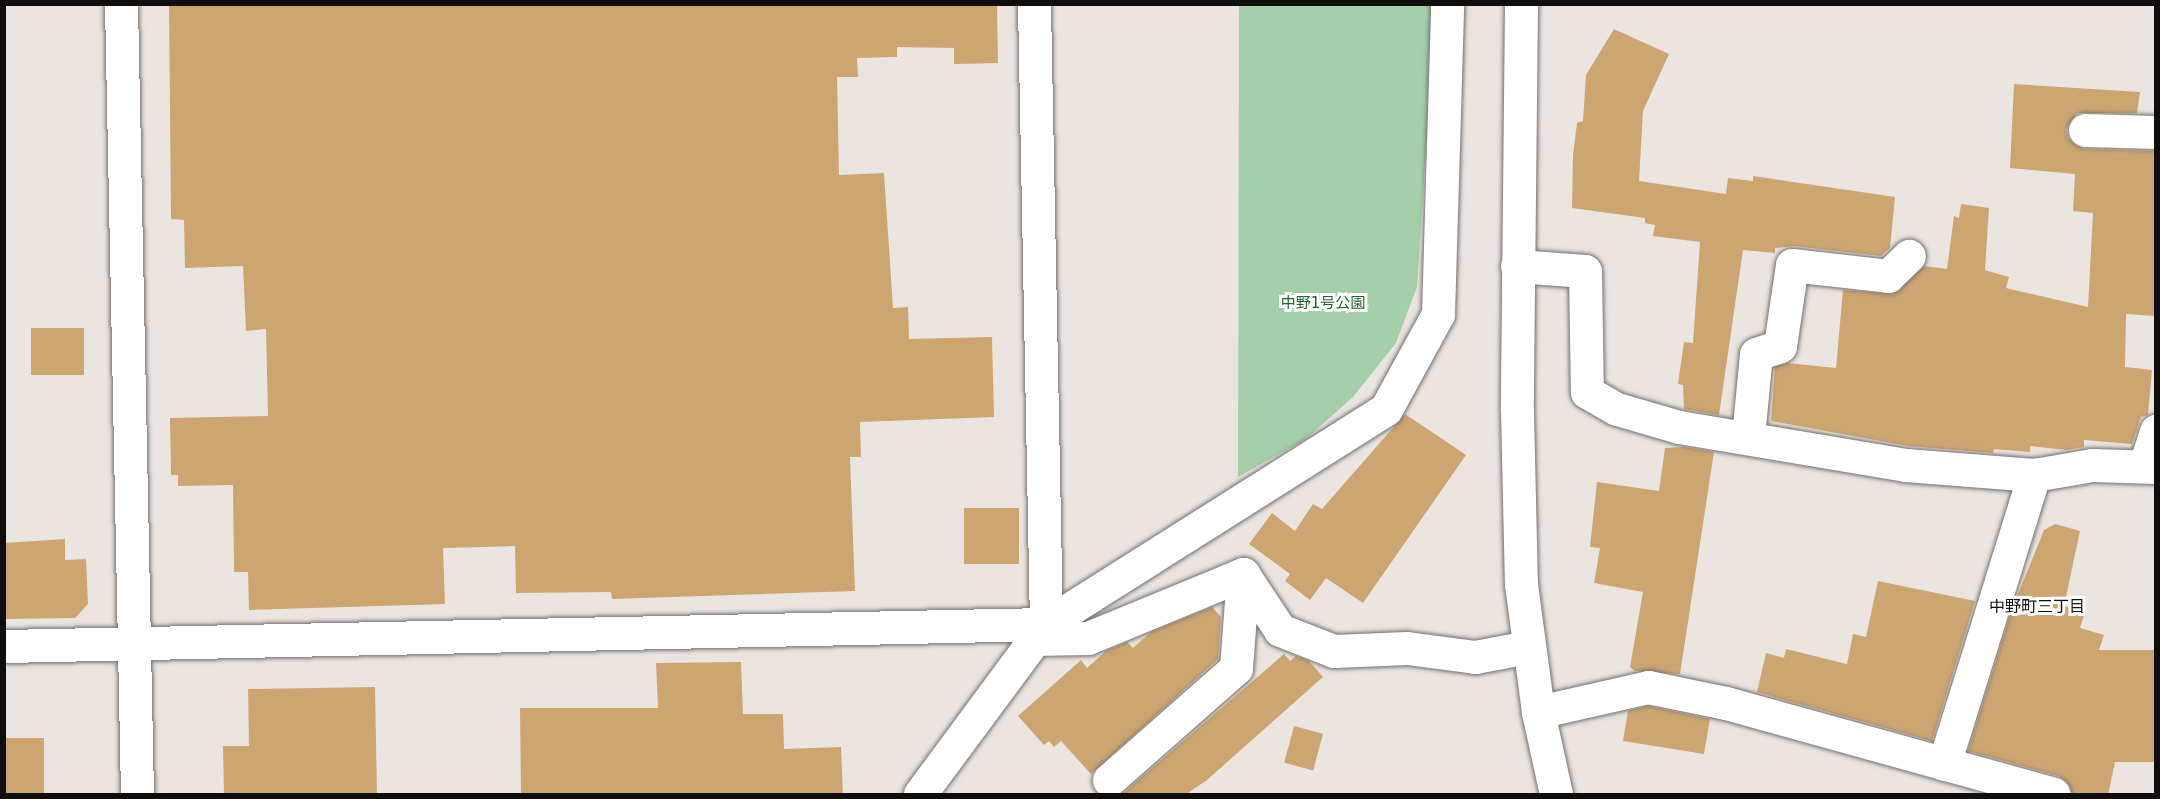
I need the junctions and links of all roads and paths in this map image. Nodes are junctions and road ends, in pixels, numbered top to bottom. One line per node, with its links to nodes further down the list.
1 (121, 4): 15 (street)
2 (1034, 4): 14 (street)
3 (1447, 4): 14 (street)
4 (1521, 4): 8 (street)
5 (2085, 130): 6 (street)
6 (2156, 132)
7 (1909, 256): 10 (street)
8 (1517, 266): 10 (street); 17 (street)
9 (2156, 431): 11 (street)
10 (1748, 436): 12 (street)
11 (2150, 466): 12 (street)
12 (2034, 475): 19 (street)
13 (1243, 574): 14 (street); 17 (street); 20 (street)
14 (1039, 632): 15 (street); 22 (street)
15 (133, 644): 16 (street); 21 (street)
16 (4, 646)
17 (1528, 647): 18 (street)
18 (1538, 712): 19 (street); 23 (street)
19 (1944, 764): 24 (street)
20 (1109, 780)
21 (137, 795)
22 (920, 795)
23 (1556, 795)
24 (2054, 795)

